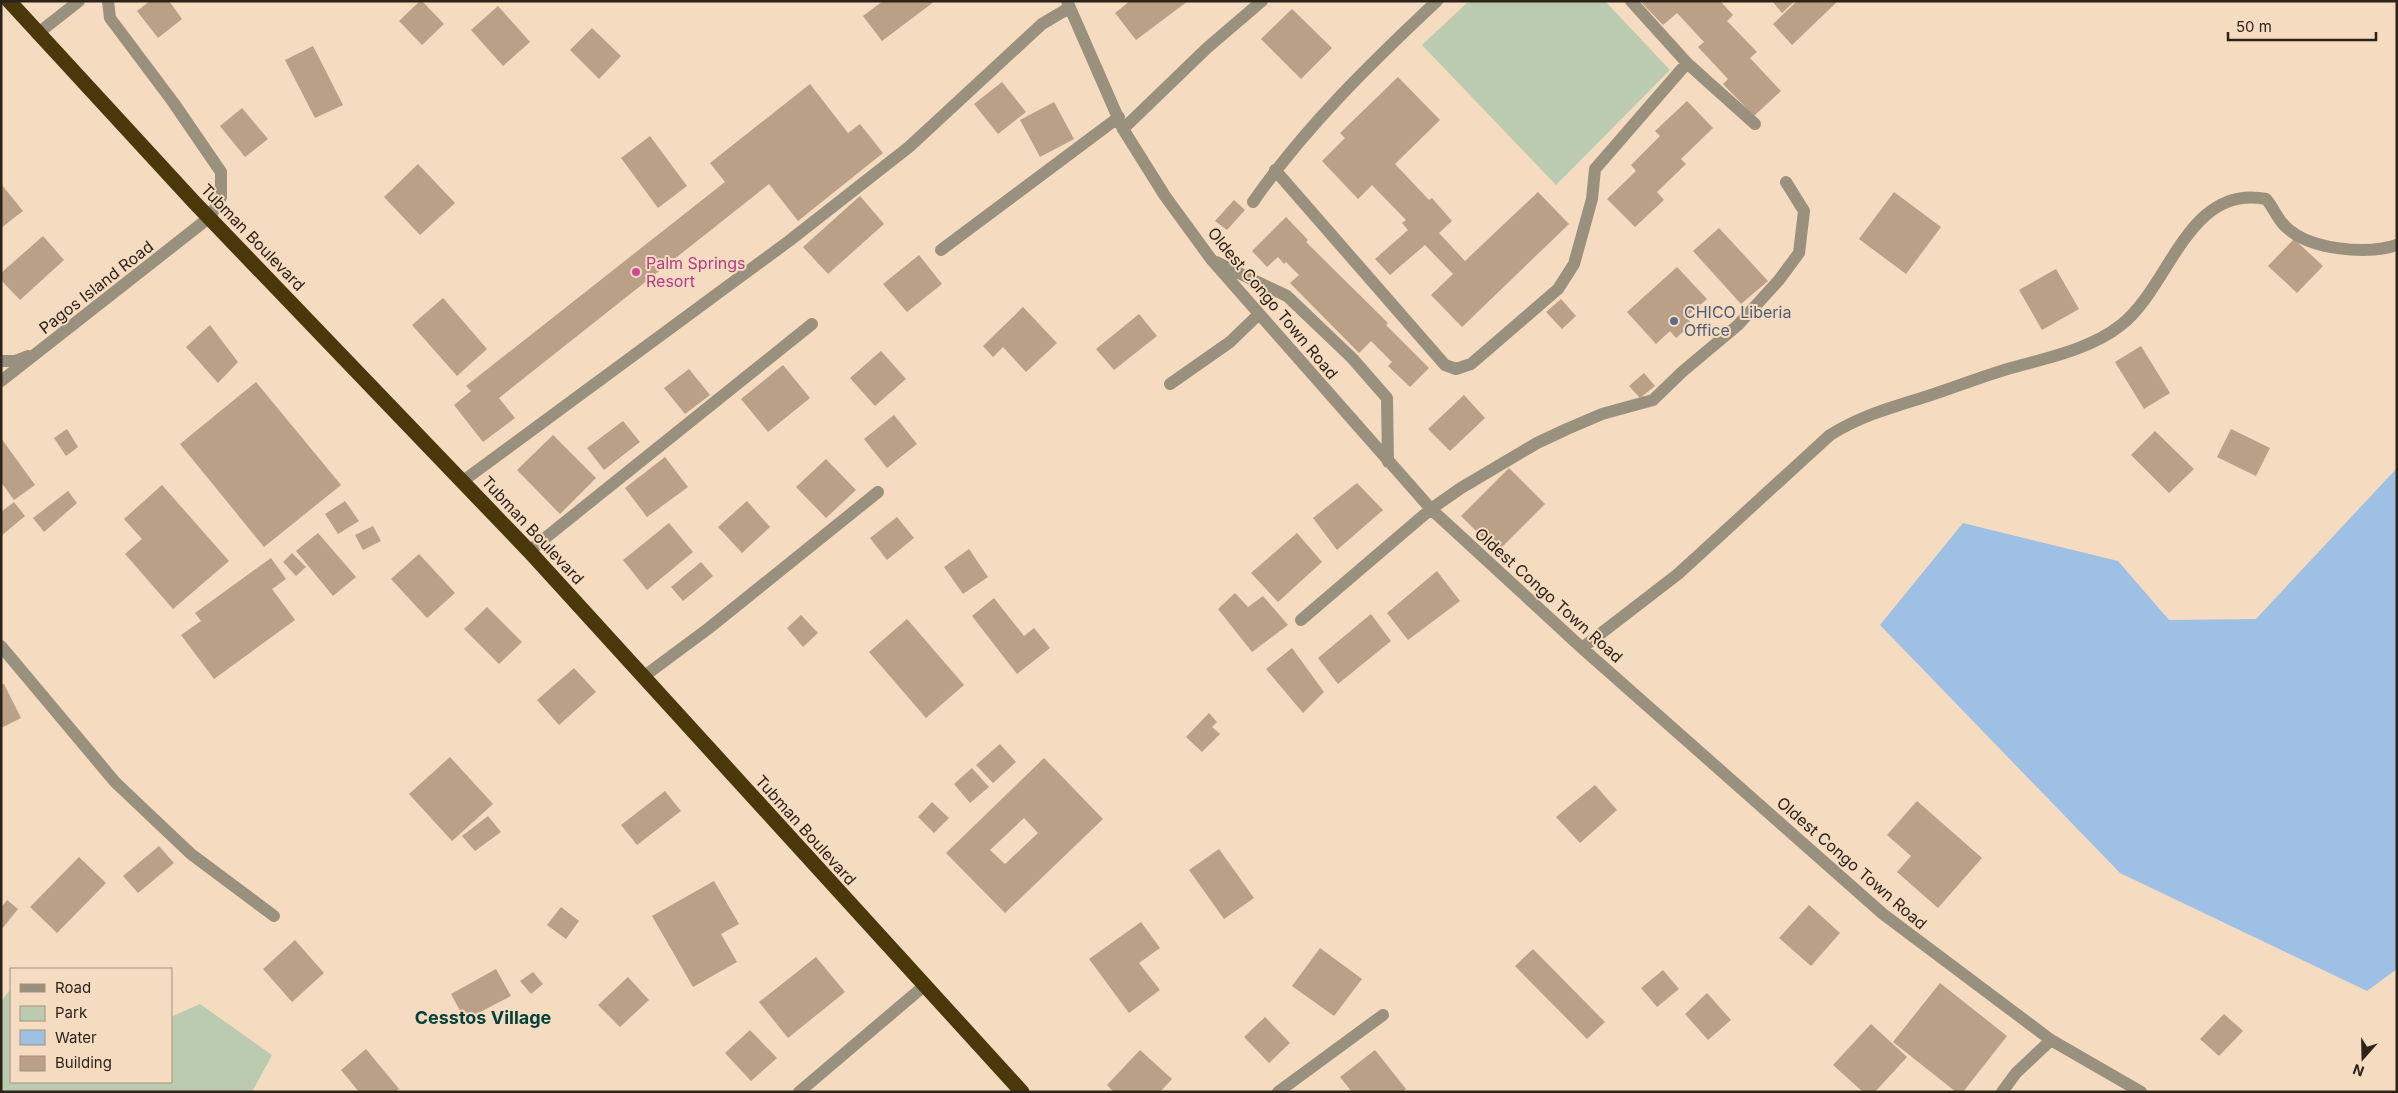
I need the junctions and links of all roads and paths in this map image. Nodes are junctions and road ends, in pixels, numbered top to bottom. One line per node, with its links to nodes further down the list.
1 (8, 1): 8 (highway, Tubman Boulevard)
2 (79, 1): 8 (street)
3 (108, 1): 15 (street)
4 (1262, 1): 10 (street)
5 (1437, 1): 12 (street)
6 (1631, 1): 9 (street)
7 (1068, 4): 10 (street, Oldest Congo Town Road); 26 (street)
8 (37, 34): 15 (highway, Tubman Boulevard)
9 (1687, 63): 11 (street); 12 (street)
10 (1121, 123): 17 (street); 18 (street, Oldest Congo Town Road)
11 (1755, 124)
12 (1275, 170): 14 (street)
13 (1786, 182): 28 (street)
14 (1253, 202)
15 (210, 217): 21 (street, Pagos Island Road); 26 (highway, Tubman Boulevard)
16 (2397, 245): 32 (street)
17 (941, 250)
18 (1211, 259): 19 (street, Oldest Congo Town Road); 25 (street)
19 (1258, 314): 24 (street); 25 (street, Oldest Congo Town Road)
20 (812, 324): 29 (street)
21 (42, 350): 22 (street); 23 (street, Pagos Island Road)
22 (1, 361)
23 (1, 380)
24 (1170, 384)
25 (1388, 462): 28 (street, Oldest Congo Town Road)
26 (463, 481): 29 (highway, Tubman Boulevard)
27 (878, 492): 33 (street)
28 (1432, 509): 30 (street); 32 (street, Oldest Congo Town Road)
29 (529, 550): 33 (highway, Tubman Boulevard)
30 (1301, 620)
31 (1, 646): 34 (street)
32 (1582, 648): 37 (street, Oldest Congo Town Road)
33 (643, 677): 35 (highway, Tubman Boulevard)
34 (274, 916)
35 (924, 986): 38 (street); 39 (highway, Tubman Boulevard)
36 (1383, 1015): 40 (street)
37 (2052, 1040): 41 (street); 42 (street, Oldest Congo Town Road)
38 (799, 1092)
39 (1022, 1092)
40 (1278, 1092)
41 (2002, 1092)
42 (2141, 1092)

